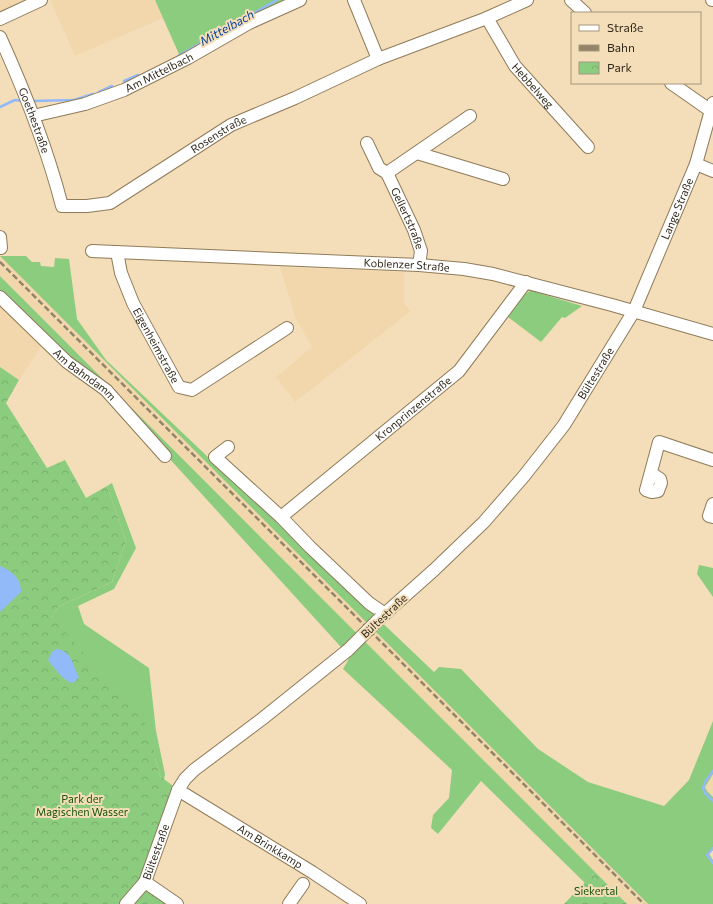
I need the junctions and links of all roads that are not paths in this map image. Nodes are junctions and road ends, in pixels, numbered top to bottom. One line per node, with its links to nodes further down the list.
1 (41, 0): 8 (street)
2 (300, 0): 13 (street, Am Mittelbach)
3 (354, 0): 10 (street)
4 (527, 0): 7 (street, Rosenstraße)
5 (571, 0): 6 (street)
6 (584, 12)
7 (487, 18): 10 (street, Rosenstraße); 16 (street, Hebbelweg)
8 (0, 19)
9 (0, 37): 13 (street, Goethestraße)
10 (378, 59): 22 (street, Rosenstraße)
11 (673, 84): 12 (street)
12 (712, 107): 18 (street, Lange Straße)
13 (31, 111): 22 (street, Goethestraße)
14 (470, 116): 17 (street, Gellertstraße)
15 (366, 143): 20 (street, Gellertstraße)
16 (588, 147)
17 (417, 153): 20 (street, Gellertstraße); 21 (street)
18 (696, 164): 19 (street); 28 (street, Lange Straße)
19 (713, 170)
20 (387, 173): 25 (street, Gellertstraße)
21 (503, 179)
22 (62, 206)
23 (92, 251): 24 (street, Koblenzer Straße)
24 (117, 252): 25 (street, Koblenzer Straße); 29 (street, Eigenheimstraße)
25 (419, 265): 26 (street, Koblenzer Straße)
26 (526, 282): 28 (street, Koblenzer Straße); 37 (street, Kronprinzenstraße)
27 (0, 296): 32 (street, Am Bahndamm)
28 (634, 311): 30 (street, Koblenzer Straße); 38 (street, Bültestraße)
29 (288, 328)
30 (713, 334)
31 (228, 447): 37 (street)
32 (165, 456)
33 (713, 460): 34 (street)
34 (651, 473)
35 (713, 504): 36 (street)
36 (711, 516)
37 (281, 517): 38 (street)
38 (383, 616): 39 (street, Bültestraße, bridge)
39 (178, 790): 40 (street, Bültestraße); 45 (street, Am Brinkkamp)
40 (145, 882): 42 (street, Bültestraße); 43 (street)
41 (303, 884): 44 (street)
42 (126, 904)
43 (177, 904)
44 (289, 904)
45 (360, 904)

